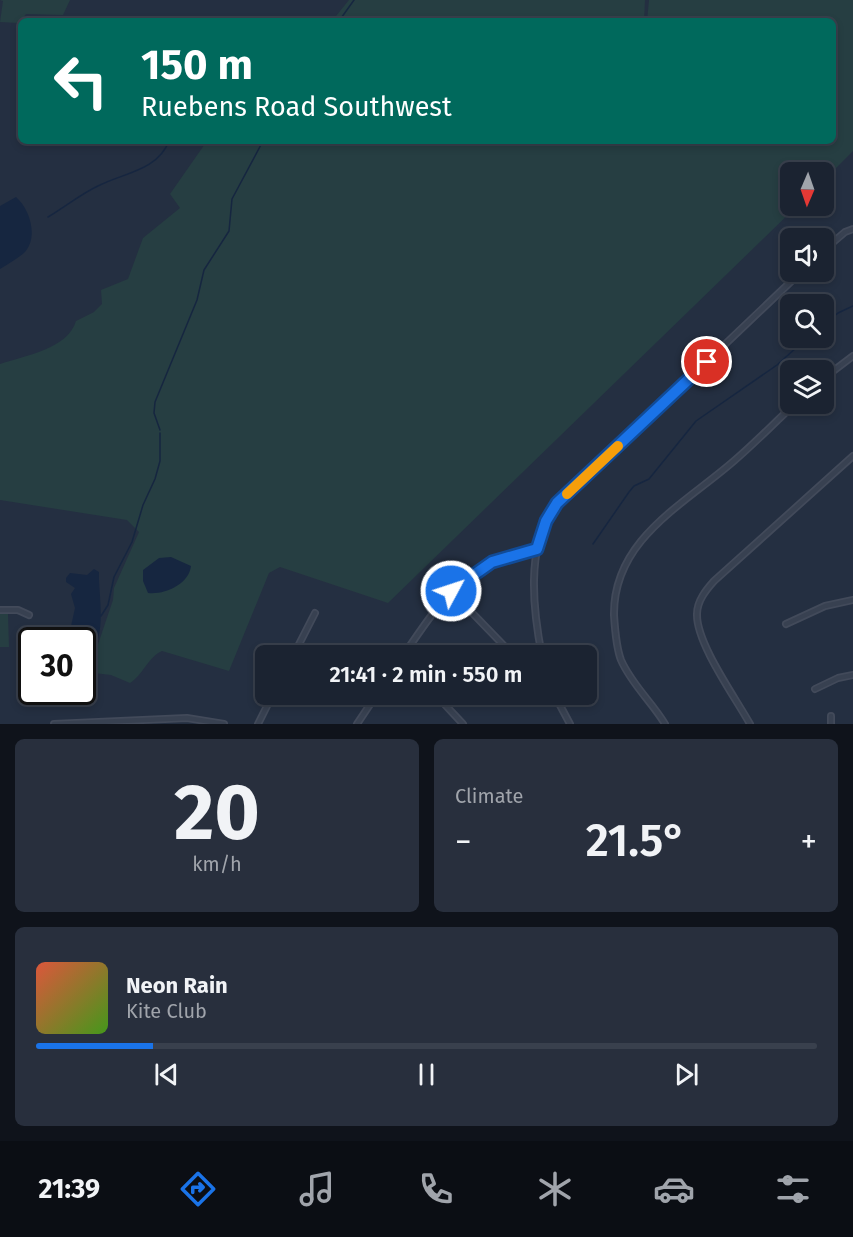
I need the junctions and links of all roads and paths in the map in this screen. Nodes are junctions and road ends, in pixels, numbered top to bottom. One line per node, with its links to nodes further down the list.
1 (853, 229): 2 (street)
2 (834, 241)
3 (790, 282): 8 (street)
4 (853, 356): 5 (street)
5 (834, 370)
6 (784, 414): 37 (street)
7 (853, 456): 38 (street)
8 (537, 549): 9 (street); 18 (street)
9 (451, 591): 16 (street); 17 (street)
10 (853, 600): 14 (street)
11 (0, 610): 13 (street)
12 (315, 613): 15 (street)
13 (29, 615)
14 (786, 624)
15 (299, 645)
16 (411, 645)
17 (503, 645)
18 (541, 645)
19 (853, 675): 20 (street)
20 (815, 689)
21 (268, 705): 32 (street)
22 (370, 705): 33 (street)
23 (446, 705): 25 (street)
24 (560, 705): 36 (street)
25 (456, 716): 34 (street); 35 (street)
26 (831, 716): 39 (street)
27 (162, 721): 29 (street); 31 (street)
28 (88, 722): 29 (street); 30 (street)
29 (113, 722)
30 (54, 724)
31 (224, 724)
32 (258, 724)
33 (357, 724)
34 (450, 724)
35 (463, 724)
36 (570, 724)
37 (665, 724)
38 (750, 724)
39 (831, 724)

